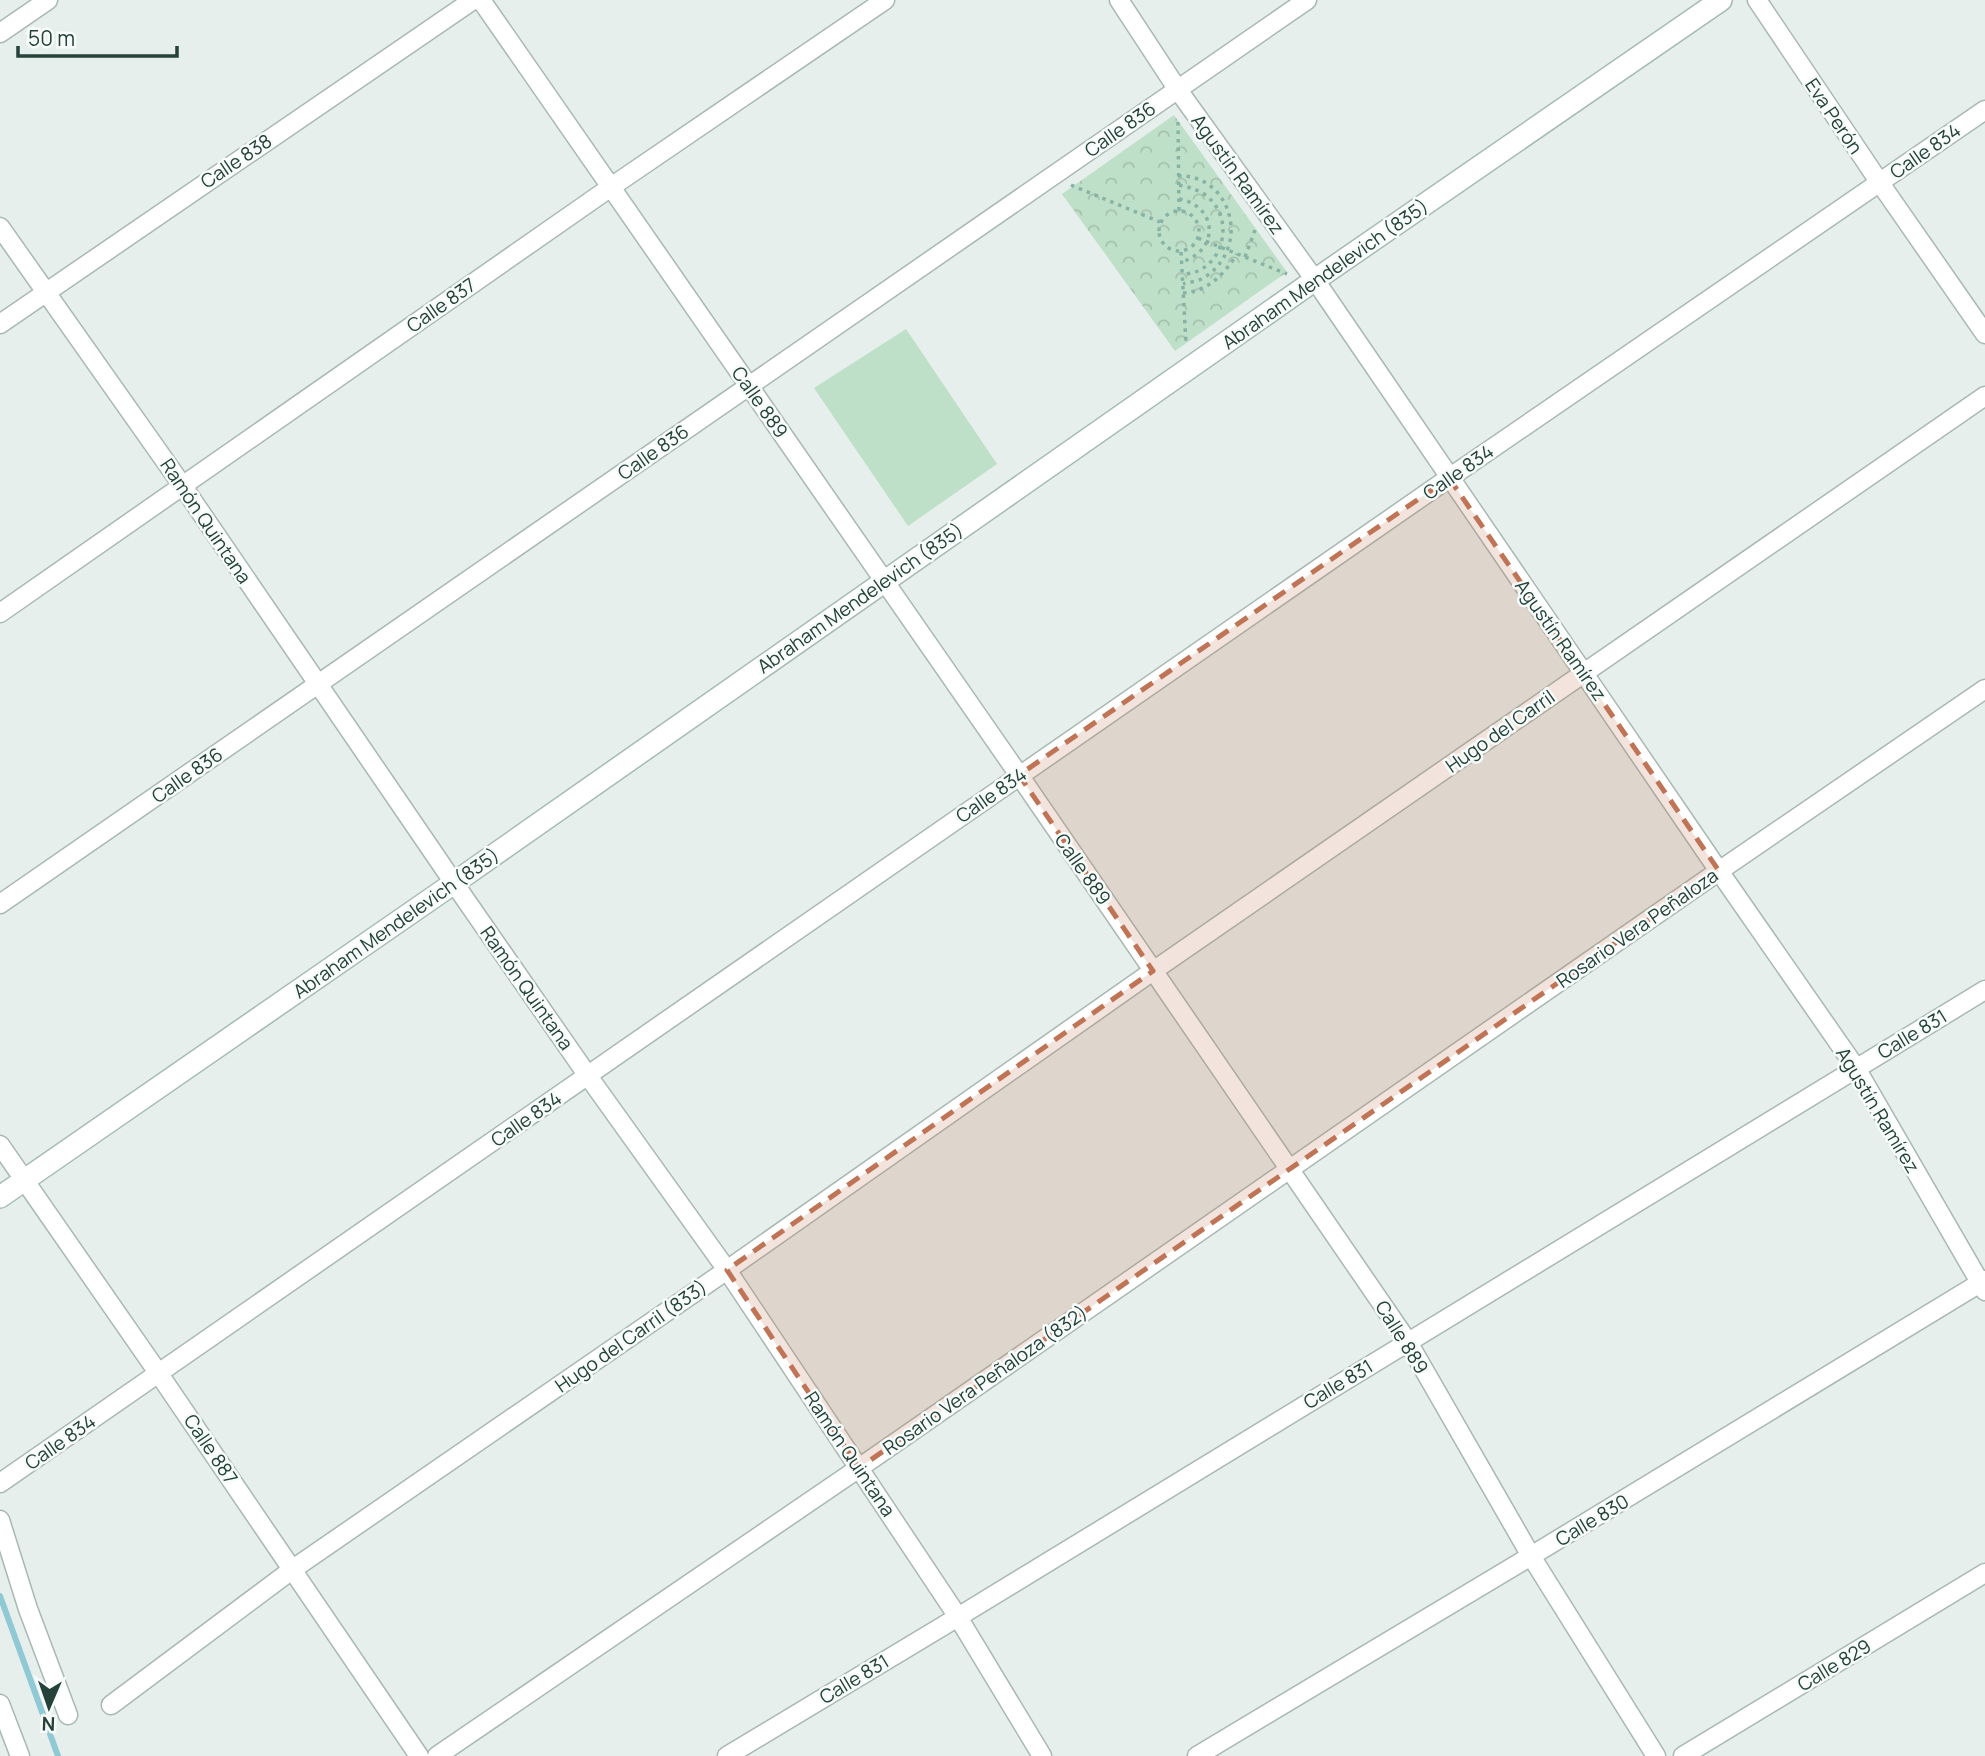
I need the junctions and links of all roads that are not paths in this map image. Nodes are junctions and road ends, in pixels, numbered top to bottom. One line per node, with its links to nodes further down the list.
1 (48, 0): 9 (street)
2 (473, 0): 16 (street, Calle 838)
3 (481, 0): 13 (street, Calle 889)
4 (885, 0): 13 (street, Calle 837)
5 (1119, 0): 10 (street, Agustín Ramírez)
6 (1307, 0): 10 (street, Calle 836)
7 (1721, 0): 15 (street, Abraham Mendelevich (835))
8 (1757, 0): 12 (street, Eva Perón)
9 (0, 33)
10 (1178, 90): 15 (street, Agustín Ramírez); 19 (street, Calle 836)
11 (1985, 110): 12 (street, Calle 834)
12 (1880, 183): 18 (street, Eva Perón); 21 (street, Calle 834)
13 (611, 187): 19 (street, Calle 889); 22 (street, Calle 837)
14 (0, 227): 16 (street, Ramón Quintana)
15 (1313, 282): 21 (street, Agustín Ramírez); 23 (street, Abraham Mendelevich (835))
16 (45, 292): 17 (street, Calle 838); 22 (street, Ramón Quintana)
17 (0, 324)
18 (1985, 334)
19 (749, 385): 23 (street, Calle 889); 26 (street, Calle 836)
20 (1985, 396): 25 (street, Hugo del Carril)
21 (1449, 478): 25 (street, Agustín Ramírez); 28 (street, Calle 834)
22 (182, 485): 24 (street, Calle 837); 26 (street, Ramón Quintana)
23 (885, 582): 28 (street, Calle 889); 30 (street, Abraham Mendelevich (835))
24 (0, 613)
25 (1584, 673): 29 (street, Agustín Ramírez); 32 (street, Hugo del Carril)
26 (318, 685): 30 (street, Ramón Quintana); 31 (street, Calle 836)
27 (1985, 689): 29 (street, Rosario Vera Peñaloza)
28 (1019, 775): 32 (street, Calle 889); 35 (street, Calle 834)
29 (1718, 871): 34 (street, Agustín Ramírez); 37 (street, Rosario Vera Peñaloza)
30 (454, 883): 35 (street, Ramón Quintana); 38 (street, Abraham Mendelevich (835))
31 (0, 904)
32 (1153, 971): 37 (street, Calle 889); 40 (street, Hugo del Carril (833))
33 (1985, 990): 34 (street, Calle 831)
34 (1856, 1068): 41 (street, Agustín Ramírez); 42 (street, Calle 831)
35 (588, 1076): 40 (street, Ramón Quintana); 43 (street, Calle 834)
36 (0, 1145): 38 (street, Calle 887)
37 (1290, 1169): 42 (street, Calle 889); 44 (street, Rosario Vera Peñaloza (832))
38 (25, 1181): 39 (street, Abraham Mendelevich (835)); 43 (street, Calle 887)
39 (0, 1197)
40 (727, 1270): 44 (street, Ramón Quintana); 48 (street, Hugo del Carril (833))
41 (1983, 1285): 47 (street, Calle 830)
42 (1408, 1342): 47 (street, Calle 889); 50 (street, Calle 831)
43 (159, 1374): 45 (street, Calle 834); 48 (street, Calle 887)
44 (859, 1468): 50 (street, Ramón Quintana); 56 (street, Rosario Vera Peñaloza (832))
45 (0, 1483)
46 (0, 1520): 53 (street)
47 (1531, 1556): 59 (street, Calle 830); 60 (street, Calle 889)
48 (293, 1569): 52 (street, Hugo del Carril (833)); 55 (street, Calle 887)
49 (1985, 1573): 61 (street, Calle 829)
50 (958, 1617): 57 (street, Calle 831); 58 (street, Ramón Quintana)
51 (0, 1704): 54 (street)
52 (111, 1705)
53 (68, 1715)
54 (20, 1756)
55 (419, 1756)
56 (437, 1756)
57 (727, 1756)
58 (1042, 1756)
59 (1197, 1756)
60 (1656, 1756)
61 (1682, 1756)

